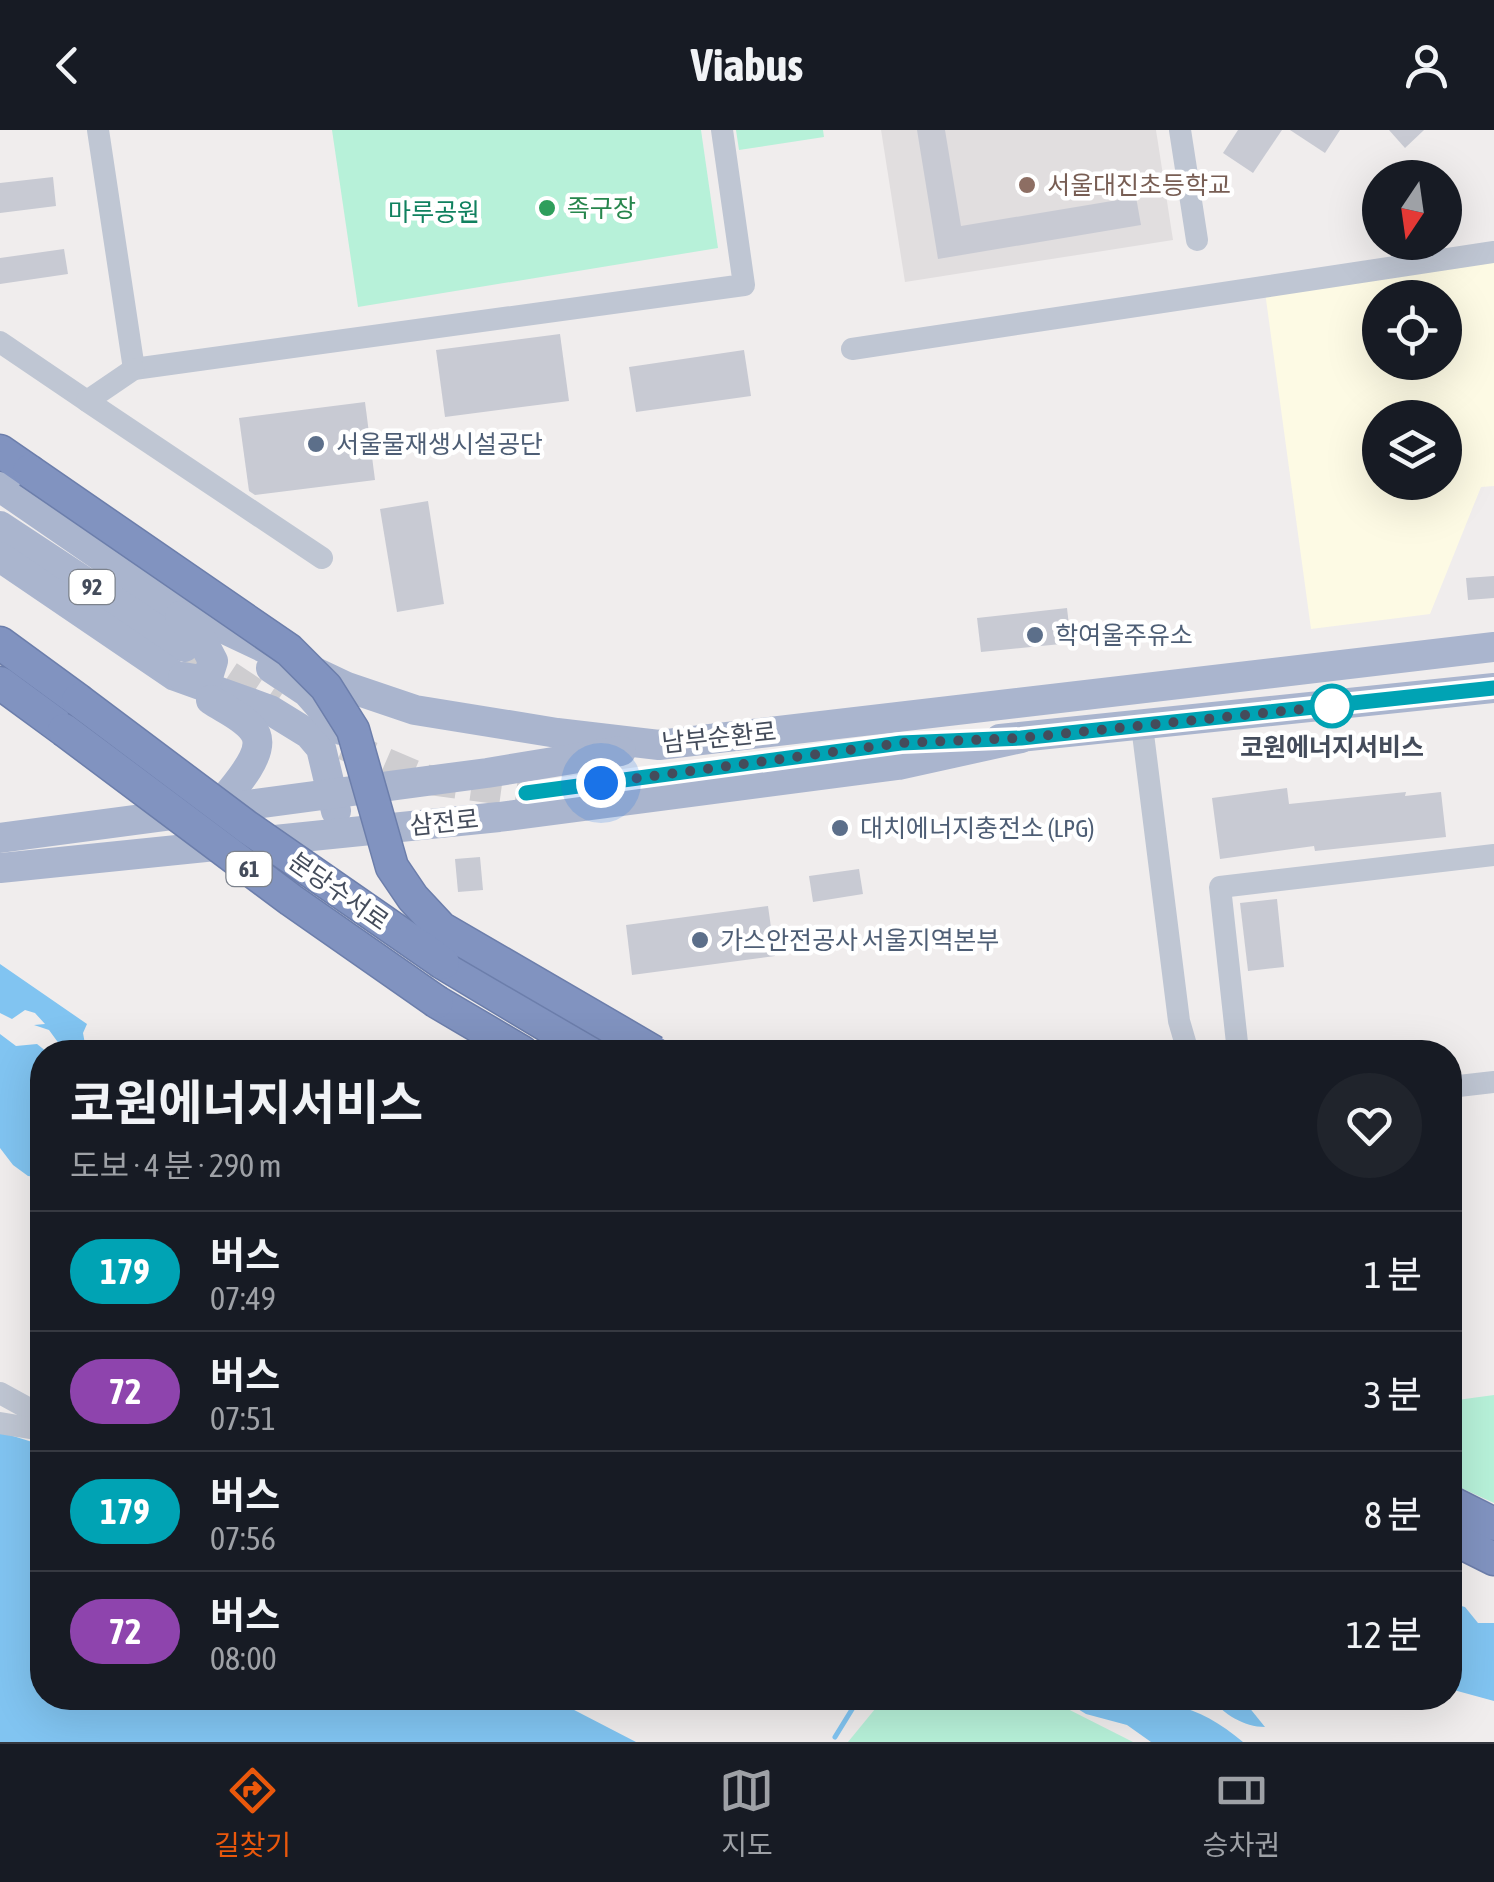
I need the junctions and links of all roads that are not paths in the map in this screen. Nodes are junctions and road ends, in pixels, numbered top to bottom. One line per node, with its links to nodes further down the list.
1 (98, 130): 8 (street)
2 (722, 130): 8 (street)
3 (1180, 130): 4 (street)
4 (1196, 240)
5 (1494, 252): 7 (street)
6 (0, 342): 9 (street)
7 (852, 350)
8 (134, 370): 9 (street)
9 (87, 401): 14 (street)
10 (0, 451): 36 (highway, bridge)
11 (0, 488): 15 (main road, 남부순환로 / 92)
12 (0, 526): 17 (main road, 92)
13 (0, 557): 19 (main road)
14 (322, 558)
15 (167, 602): 19 (main road); 26 (main road, 남부순환로 / 92); 27 (main road)
16 (0, 643): 35 (highway, 분당수서로 / 61, bridge)
17 (184, 647)
18 (1494, 648): 26 (main road, 남부순환로 / 92)
19 (175, 676): 27 (main road); 29 (main road)
20 (0, 683): 24 (highway, 분당수서로 / 61)
21 (1494, 688): 23 (main road, 남부순환로)
22 (0, 692): 24 (highway)
23 (1142, 726): 25 (main road, 남부순환로); 37 (street)
24 (64, 730): 34 (highway, 분당수서로 / 61, bridge)
25 (1021, 738): 28 (main road, 남부순환로); 30 (main road, 삼전로)
26 (659, 745): 27 (main road, 삼전로)
27 (347, 792): 29 (main road, 삼전로); 30 (main road)
28 (526, 793)
29 (210, 812): 31 (main road, 삼전로)
30 (355, 831): 33 (main road, 삼전로)
31 (0, 838)
32 (1494, 855): 38 (street)
33 (0, 868)
34 (502, 1040)
35 (571, 1040)
36 (633, 1040)
37 (1185, 1040)
38 (1237, 1040)
39 (1494, 1082): 40 (street)
40 (1462, 1086)
41 (0, 1393): 42 (street)
42 (30, 1409)
43 (0, 1423): 44 (street)
44 (30, 1428)
45 (1462, 1508): 46 (highway)
46 (1494, 1524)
47 (1462, 1543): 48 (highway)
48 (1494, 1559)

